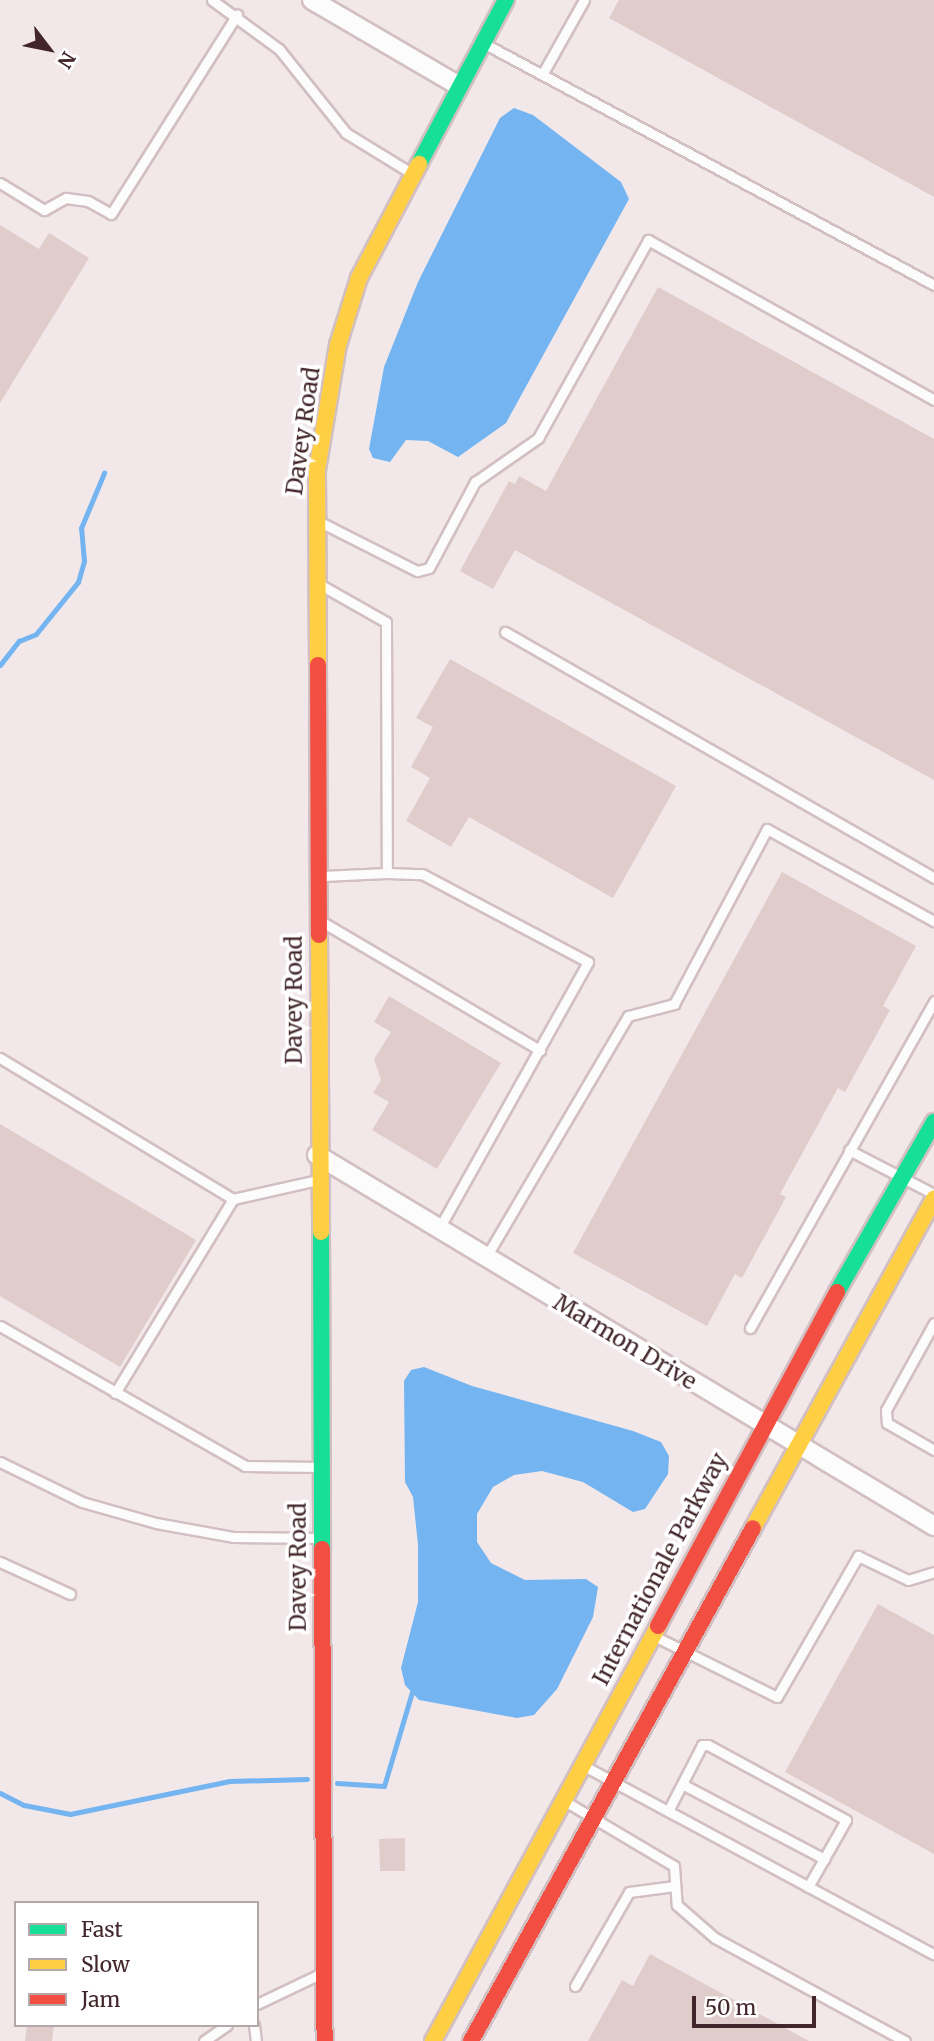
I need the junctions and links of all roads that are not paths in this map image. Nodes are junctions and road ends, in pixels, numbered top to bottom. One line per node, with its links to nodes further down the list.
1 (212, 0): 5 (lane)
2 (506, 0): 6 (street, Davey Road)
3 (584, 0): 7 (lane)
4 (323, 3): 8 (street)
5 (237, 15): 9 (lane); 10 (lane)
6 (482, 42): 7 (lane); 8 (street, Davey Road)
7 (543, 73): 11 (lane)
8 (459, 86): 9 (street, Davey Road)
9 (411, 173): 13 (street, Davey Road)
10 (0, 183)
11 (934, 285)
12 (934, 400): 13 (lane)
13 (315, 520): 14 (street, Davey Road)
14 (315, 581): 16 (lane); 17 (street, Davey Road)
15 (505, 632): 18 (lane)
16 (387, 873): 17 (lane); 22 (lane)
17 (317, 876): 19 (street, Davey Road)
18 (934, 878)
19 (317, 919): 22 (lane); 26 (street, Davey Road)
20 (934, 921): 32 (lane)
21 (934, 1001): 25 (lane)
22 (540, 1050): 31 (lane)
23 (0, 1058): 30 (lane)
24 (934, 1122): 27 (street, Internationale Parkway)
25 (849, 1150): 27 (lane); 35 (lane)
26 (317, 1155): 28 (street, Davey Road); 31 (street, Marmon Drive)
27 (901, 1178): 29 (lane); 37 (street, Internationale Parkway)
28 (317, 1180): 30 (lane); 41 (street, Davey Road)
29 (934, 1197): 38 (street)
30 (233, 1199): 36 (lane)
31 (439, 1229): 32 (street, Marmon Drive)
32 (485, 1257): 37 (street, Marmon Drive)
33 (934, 1323): 39 (lane)
34 (0, 1326): 36 (lane)
35 (750, 1328)
36 (116, 1393): 41 (lane)
37 (762, 1424): 38 (street, Marmon Drive); 47 (street, Internationale Parkway)
38 (798, 1446): 42 (street, Marmon Drive); 48 (street)
39 (934, 1450)
40 (0, 1462): 43 (lane)
41 (320, 1467): 43 (street, Davey Road)
42 (934, 1526)
43 (320, 1538): 59 (street, Davey Road)
44 (0, 1562): 46 (lane)
45 (934, 1572): 48 (lane)
46 (70, 1594)
47 (650, 1634): 48 (lane); 49 (street, Internationale Parkway)
48 (685, 1652): 50 (street)
49 (584, 1766): 50 (lane); 52 (street, Internationale Parkway)
50 (614, 1782): 53 (lane); 54 (street)
51 (682, 1784): 53 (lane); 55 (lane); 55 (lane)
52 (566, 1802): 54 (lane); 65 (street, Internationale Parkway)
53 (668, 1811): 57 (lane)
54 (594, 1817): 56 (lane); 66 (street)
55 (824, 1859): 57 (lane)
56 (675, 1886): 60 (lane); 67 (lane)
57 (808, 1886): 58 (lane)
58 (934, 1954)
59 (324, 1972): 61 (lane); 64 (street, Davey Road)
60 (575, 1986)
61 (259, 2004)
62 (224, 2027): 63 (lane)
63 (204, 2041)
64 (325, 2041)
65 (433, 2041)
66 (471, 2041)
67 (905, 2041)

